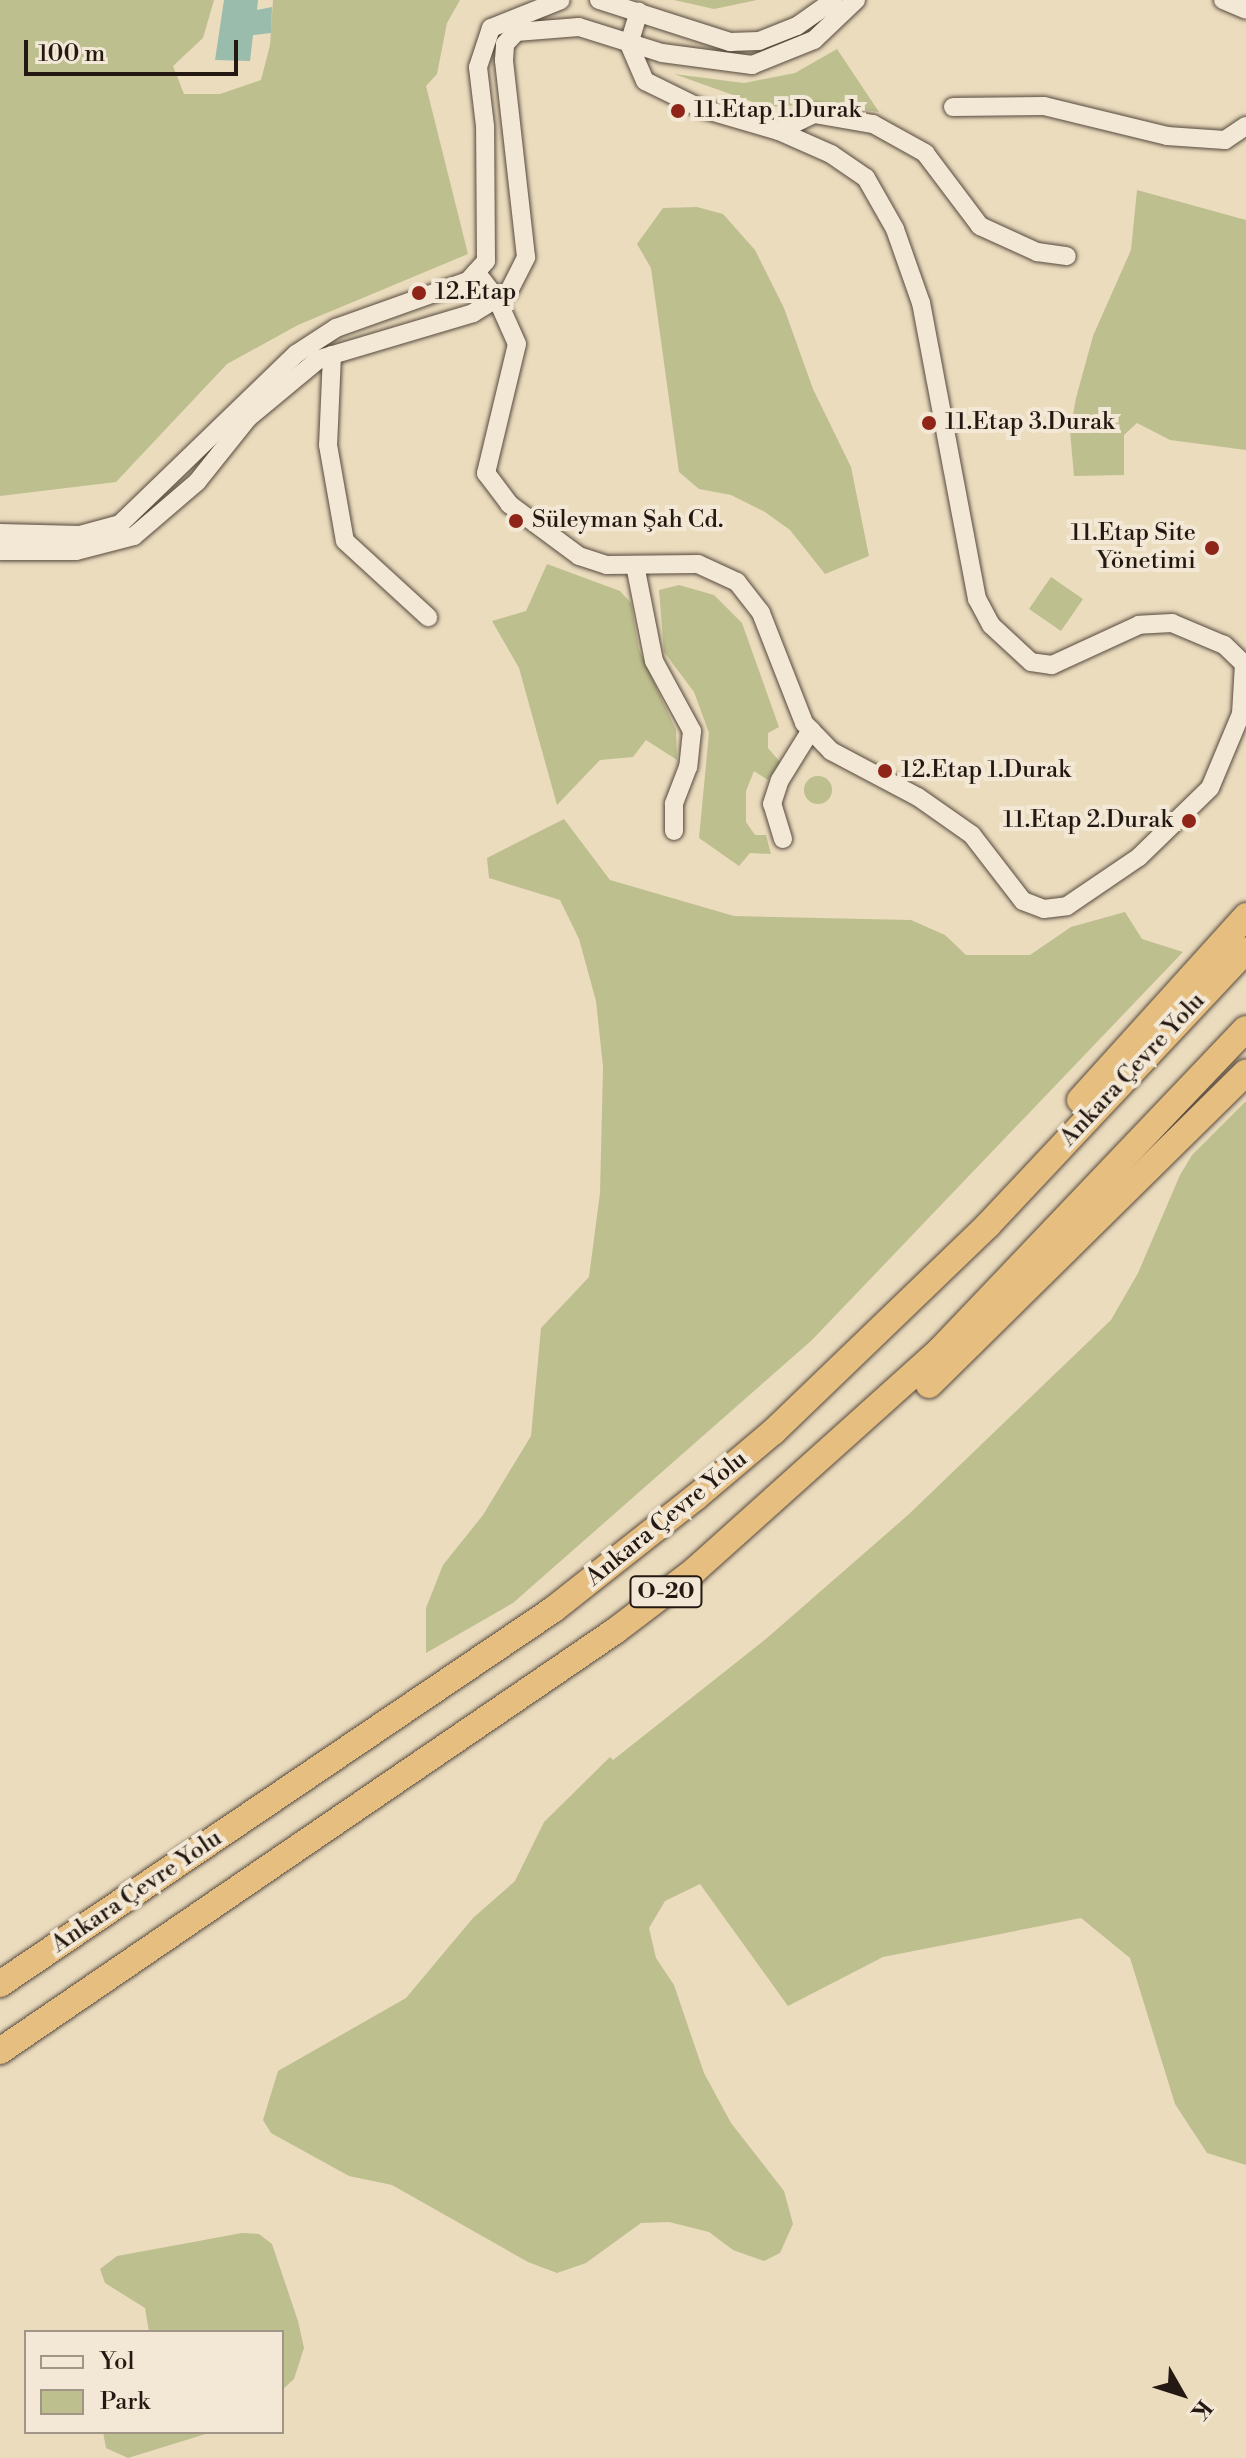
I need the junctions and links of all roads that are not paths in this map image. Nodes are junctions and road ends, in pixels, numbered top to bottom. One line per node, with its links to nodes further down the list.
1 (561, 0): 13 (street)
2 (599, 0): 7 (street)
3 (834, 0): 7 (street)
4 (856, 0): 8 (street)
5 (1223, 0): 6 (street)
6 (1246, 10)
7 (639, 12): 8 (street)
8 (629, 44): 11 (street); 14 (street)
9 (953, 107): 10 (street)
10 (1246, 126)
11 (779, 131): 12 (street); 20 (street)
12 (1067, 256)
13 (476, 272): 14 (street); 16 (street)
14 (497, 299): 15 (street); 18 (street)
15 (332, 355): 17 (street); 19 (street)
16 (0, 533)
17 (0, 551)
18 (635, 565): 20 (street); 21 (street)
19 (428, 617)
20 (811, 730): 22 (street)
21 (674, 831)
22 (783, 839)
23 (1246, 916): 27 (highway)
24 (1246, 950): 27 (highway, Ankara Çevre Yolu / O-20)
25 (1246, 1029): 28 (highway, O-20)
26 (1246, 1072): 28 (highway)
27 (675, 1512): 29 (highway, Ankara Çevre Yolu / O-20)
28 (694, 1571): 30 (highway, O-20)
29 (0, 1984)
30 (0, 2051)

